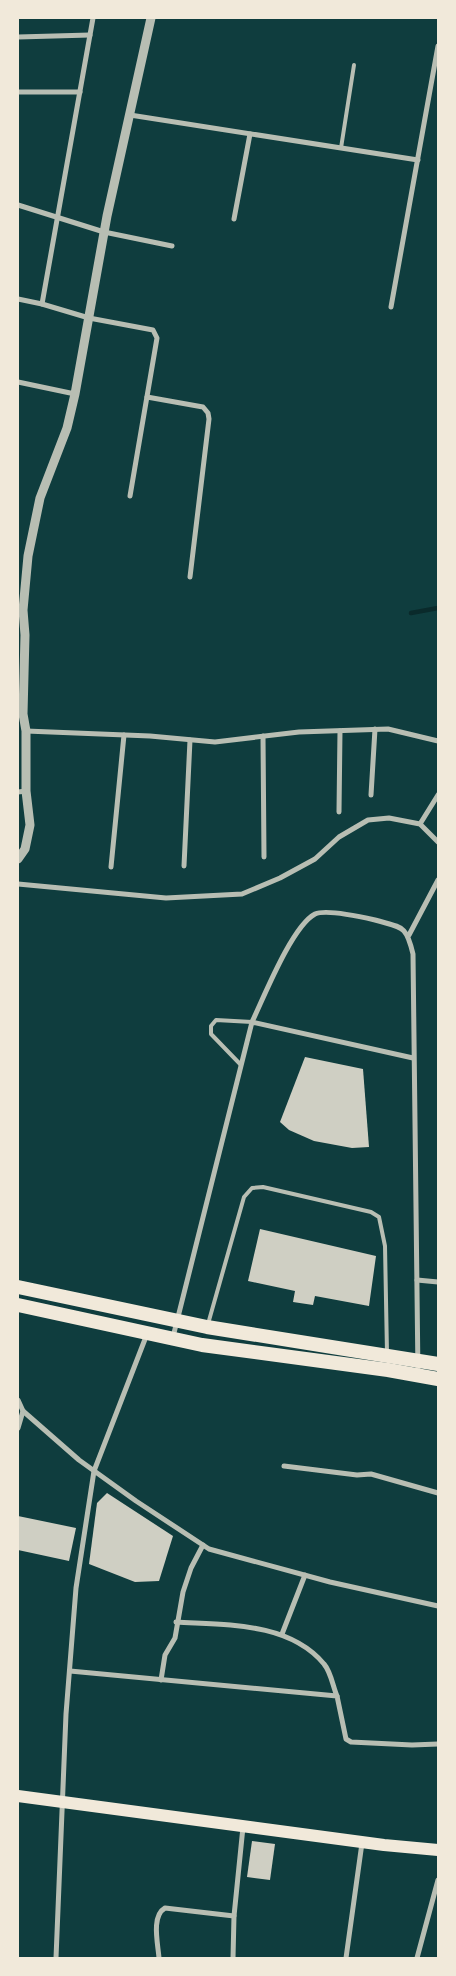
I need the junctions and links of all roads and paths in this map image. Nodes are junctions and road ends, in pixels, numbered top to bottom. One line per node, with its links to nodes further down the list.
1 (93, 18): 3 (street)
2 (151, 18): 9 (street)
3 (90, 35): 4 (street); 8 (street)
4 (18, 37)
5 (438, 46): 12 (street)
6 (354, 65): 11 (lane)
7 (18, 92): 8 (street)
8 (80, 92): 14 (street)
9 (130, 115): 10 (street); 16 (street)
10 (250, 134): 11 (street); 15 (street)
11 (340, 148): 12 (street)
12 (418, 160): 20 (street)
13 (18, 205): 14 (street)
14 (58, 216): 16 (street); 19 (street)
15 (234, 219)
16 (104, 232): 17 (street); 21 (street)
17 (172, 246)
18 (18, 299): 19 (street)
19 (42, 304): 21 (street)
20 (391, 307)
21 (89, 318): 23 (street); 24 (street)
22 (18, 382): 23 (street)
23 (75, 394): 27 (street)
24 (147, 397): 25 (street); 26 (street)
25 (130, 496)
26 (190, 577)
27 (21, 647): 28 (street)
28 (20, 715): 30 (street)
29 (375, 729): 31 (street); 35 (street); 38 (street)
30 (26, 731): 32 (street); 36 (street)
31 (340, 731): 33 (street); 39 (street)
32 (124, 735): 34 (street); 45 (street)
33 (263, 736): 34 (street); 42 (street)
34 (190, 740): 44 (street)
35 (438, 742)
36 (22, 792): 43 (street)
37 (438, 794): 40 (street)
38 (371, 795)
39 (339, 812)
40 (420, 824): 41 (street); 47 (street)
41 (438, 842)
42 (264, 857)
43 (18, 860)
44 (184, 866)
45 (111, 867)
46 (438, 880): 48 (street)
47 (18, 884)
48 (409, 935): 49 (street); 50 (street)
49 (252, 1022): 50 (street); 51 (street); 51 (lane)
50 (413, 1058): 52 (street)
51 (241, 1065): 56 (street)
52 (417, 1280): 53 (street); 62 (street)
53 (438, 1282)
54 (18, 1287): 56 (highway)
55 (18, 1304): 58 (highway)
56 (177, 1321): 57 (highway); 59 (street)
57 (207, 1327): 60 (lane); 61 (highway); 61 (lane)
58 (147, 1334): 59 (highway); 71 (street)
59 (172, 1339): 60 (highway)
60 (202, 1345): 64 (highway)
61 (387, 1355): 62 (highway); 64 (lane)
62 (418, 1360): 63 (highway); 65 (street)
63 (438, 1364)
64 (388, 1370): 65 (highway)
65 (418, 1375): 66 (highway)
66 (438, 1379)
67 (18, 1400): 68 (street)
68 (23, 1411): 69 (street); 71 (street)
69 (18, 1428)
70 (284, 1466): 72 (street)
71 (94, 1470): 73 (street); 78 (street)
72 (438, 1494)
73 (203, 1545): 74 (street); 76 (street)
74 (305, 1575): 75 (street); 77 (street)
75 (438, 1606)
76 (176, 1622): 77 (street); 79 (street)
77 (282, 1634): 80 (street)
78 (70, 1671): 79 (street); 83 (street)
79 (161, 1680): 80 (street)
80 (337, 1696): 81 (street)
81 (438, 1744)
82 (18, 1796): 83 (main road)
83 (63, 1802): 84 (main road); 89 (street)
84 (243, 1826): 85 (main road); 88 (street)
85 (362, 1842): 86 (main road); 92 (street)
86 (438, 1850)
87 (438, 1880): 93 (street)
88 (234, 1916): 90 (street); 91 (street)
89 (56, 1958)
90 (159, 1958)
91 (233, 1958)
92 (346, 1958)
93 (418, 1958)

